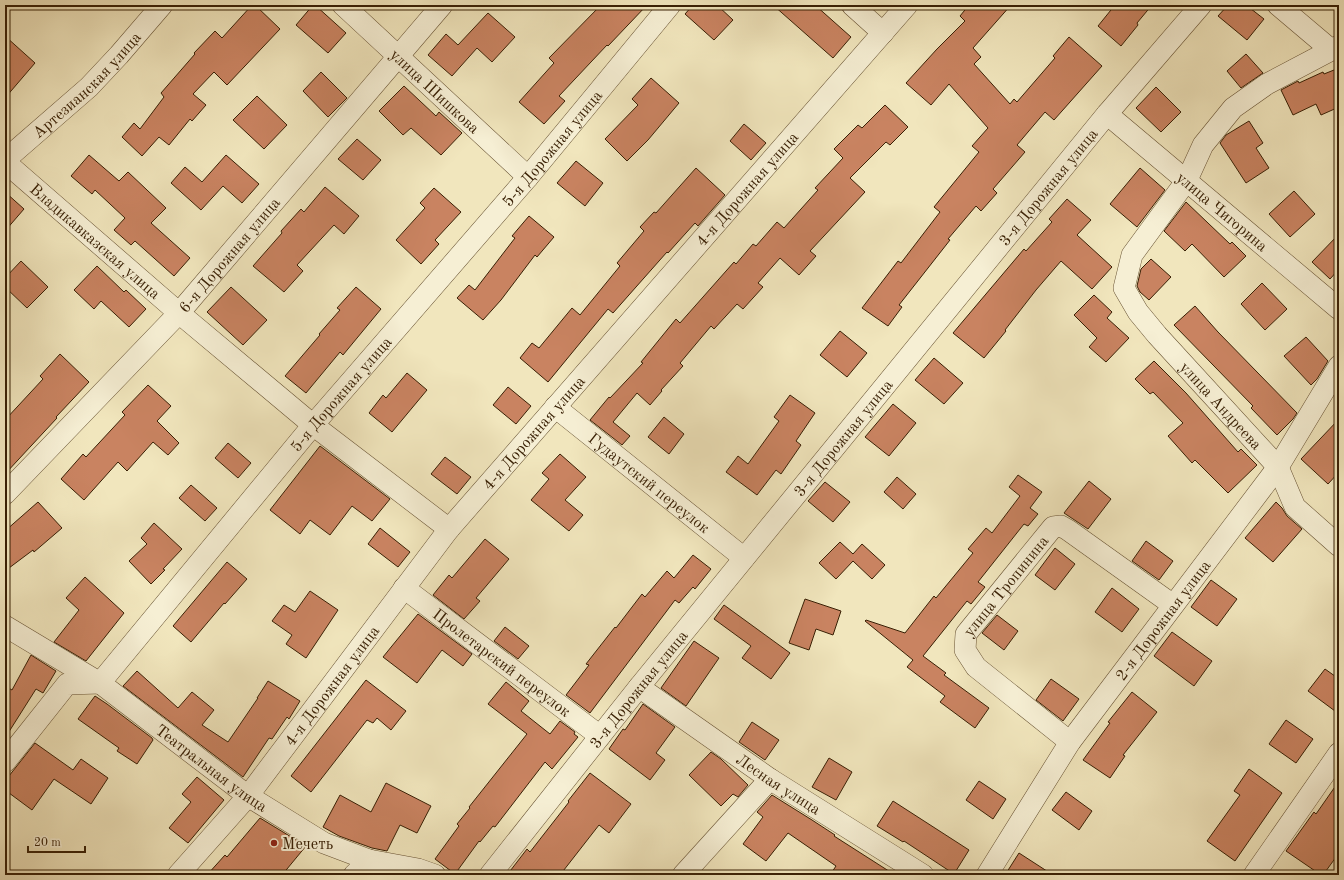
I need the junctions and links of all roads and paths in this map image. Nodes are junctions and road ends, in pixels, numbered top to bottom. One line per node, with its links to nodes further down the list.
1 (162, 5): 13 (street, Артезианская улица)
2 (343, 5): 11 (street, улица Шишкова)
3 (442, 5): 11 (street, 6-я Дорожная улица)
4 (670, 5): 14 (street, 5-я Дорожная улица)
5 (852, 5): 9 (street)
6 (907, 5): 9 (street, 4-я Дорожная улица)
7 (1201, 5): 12 (street, 3-я Дорожная улица)
8 (1278, 5): 10 (street)
9 (883, 33): 19 (street, 4-я Дорожная улица)
10 (1335, 47): 15 (street)
11 (399, 57): 14 (street, улица Шишкова); 17 (street, 6-я Дорожная улица)
12 (1107, 114): 15 (street, улица Чигорина); 25 (street, 3-я Дорожная улица)
13 (5, 161): 17 (street, Владикавказская улица)
14 (528, 178): 20 (street, 5-я Дорожная улица)
15 (1187, 180): 16 (street, улица Чигорина); 21 (street, улица Андреева)
16 (1339, 309)
17 (179, 313): 20 (street, Владикавказская улица); 22 (street, 6-я Дорожная улица)
18 (1339, 366): 21 (street, 2-я Дорожная улица)
19 (555, 407): 23 (street, 4-я Дорожная улица); 25 (street, Гудаутский переулок)
20 (313, 425): 23 (street, Владикавказская улица); 29 (street, 5-я Дорожная улица)
21 (1278, 467): 24 (street, улица Андреева); 27 (street, 2-я Дорожная улица)
22 (5, 494)
23 (449, 529): 26 (street, 4-я Дорожная улица)
24 (1339, 546)
25 (744, 558): 30 (street, 3-я Дорожная улица)
26 (404, 588): 31 (street, Пролетарский переулок); 36 (street, 4-я Дорожная улица)
27 (1173, 605): 32 (street, 2-я Дорожная улица); 32 (street, улица Тропинина)
28 (5, 626): 29 (street, Театральная улица)
29 (100, 683): 34 (street); 36 (street, Театральная улица)
30 (639, 687): 31 (street, 3-я Дорожная улица); 35 (street, Лесная улица)
31 (600, 736): 41 (street, 3-я Дорожная улица)
32 (1070, 742): 44 (street, 2-я Дорожная улица)
33 (1339, 753): 45 (street)
34 (5, 762)
35 (770, 779): 42 (street); 43 (street, Лесная улица)
36 (248, 796): 37 (street, Театральная улица); 38 (street, 4-я Дорожная улица)
37 (369, 860): 39 (street); 40 (street, Театральная улица)
38 (178, 875)
39 (354, 875)
40 (435, 875)
41 (490, 875)
42 (684, 875)
43 (923, 875)
44 (987, 875)
45 (1254, 875)

